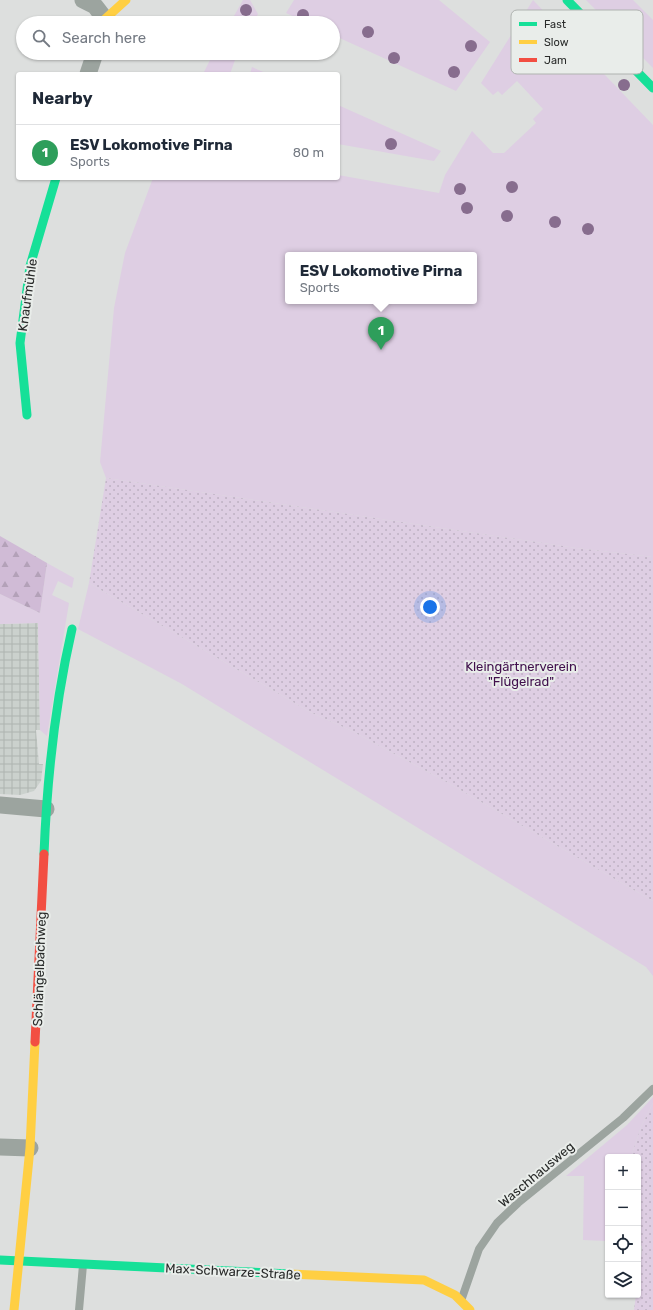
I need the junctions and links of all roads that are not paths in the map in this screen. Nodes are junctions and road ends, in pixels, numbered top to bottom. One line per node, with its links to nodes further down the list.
1 (83, 0): 5 (street)
2 (126, 0): 6 (street)
3 (567, 0): 4 (street)
4 (577, 10)
5 (101, 16)
6 (109, 16)
7 (93, 60): 8 (street)
8 (89, 72)
9 (639, 74): 10 (street)
10 (653, 88)
11 (55, 180): 12 (street, Knaufmühle)
12 (27, 415)
13 (72, 629): 15 (street, Schlängelbachweg)
14 (0, 805): 15 (street)
15 (46, 809): 18 (street, Schlängelbachweg)
16 (653, 1089): 22 (lane, Waschhausweg)
17 (0, 1147): 18 (street)
18 (30, 1148): 20 (street, Schlängelbachweg)
19 (0, 1260): 20 (street, Max-Schwarze-Straße)
20 (18, 1261): 21 (street, Max-Schwarze-Straße); 23 (street, Schlängelbachweg)
21 (83, 1264): 22 (street, Max-Schwarze-Straße); 24 (lane)
22 (462, 1298): 25 (street)
23 (14, 1310)
24 (79, 1310)
25 (470, 1310)

